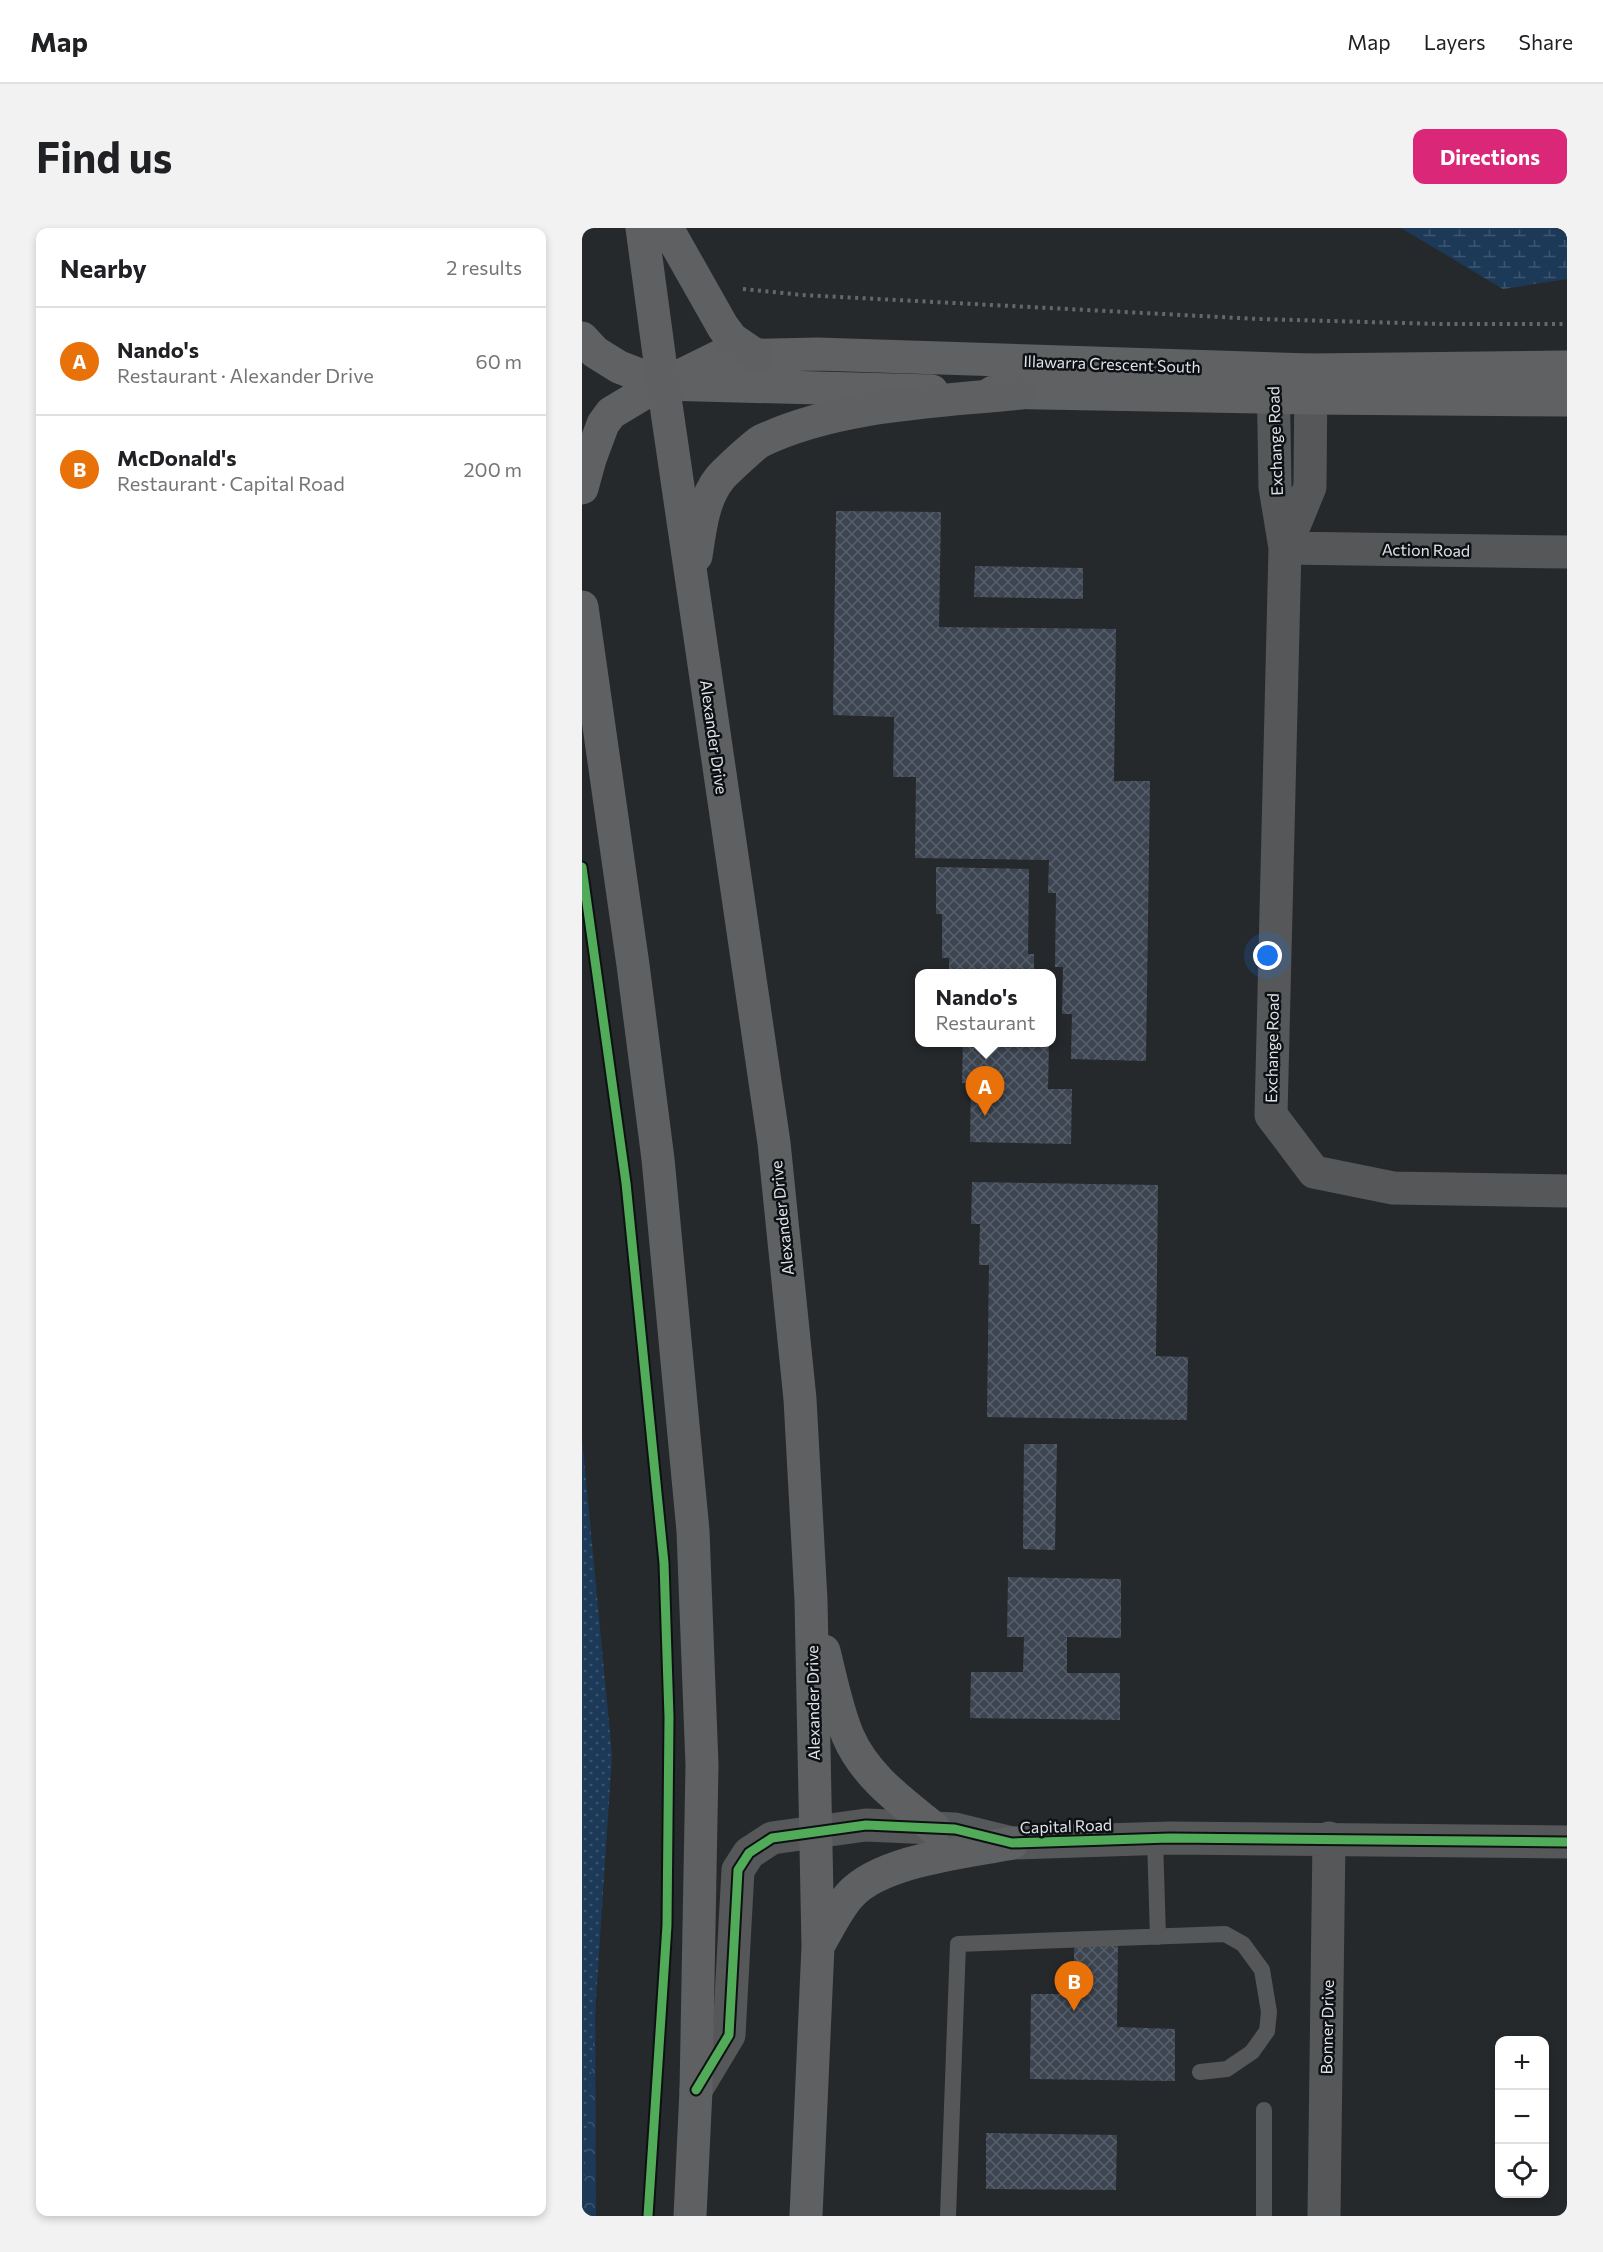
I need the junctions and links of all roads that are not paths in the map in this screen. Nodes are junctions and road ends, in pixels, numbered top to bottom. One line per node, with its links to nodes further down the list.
1 (642, 228): 7 (main road, Alexander Drive)
2 (667, 228): 4 (main road)
3 (582, 338): 7 (street, Illawarra Crescent South)
4 (757, 356): 6 (street, Illawarra Crescent South); 7 (street, Illawarra Crescent South)
5 (1567, 367): 8 (street, Illawarra Crescent South)
6 (1273, 383): 8 (street, Illawarra Crescent South); 9 (street, Illawarra Crescent South); 12 (street, Exchange Road)
7 (663, 384): 9 (street, Illawarra Crescent South); 11 (street, Illawarra Crescent South); 14 (main road, Alexander Drive)
8 (1311, 384): 10 (street, Illawarra Crescent South); 12 (street, Exchange Road)
9 (1021, 393): 14 (main road)
10 (1567, 399)
11 (582, 488)
12 (1285, 548): 13 (street, Action Road); 16 (street, Exchange Road)
13 (1567, 552)
14 (692, 587): 17 (main road, Alexander Drive)
15 (582, 607): 27 (main road)
16 (1567, 1191)
17 (811, 1600): 18 (main road); 19 (main road, Alexander Drive)
18 (934, 1828): 19 (street, Capital Road); 23 (street, Capital Road)
19 (815, 1834): 25 (main road, Alexander Drive); 27 (street, Capital Road)
20 (1329, 1838): 21 (street, Capital Road); 22 (street, Capital Road); 33 (street, Bonner Drive)
21 (1155, 1839): 23 (street, Capital Road); 24 (lane)
22 (1567, 1842)
23 (1012, 1843): 25 (main road)
24 (1158, 1936): 26 (lane); 31 (lane)
25 (818, 1946): 30 (main road, Alexander Drive)
26 (1200, 2072)
27 (696, 2090): 29 (main road)
28 (1264, 2110): 32 (lane)
29 (690, 2216)
30 (806, 2216)
31 (948, 2216)
32 (1264, 2216)
33 (1324, 2216)

